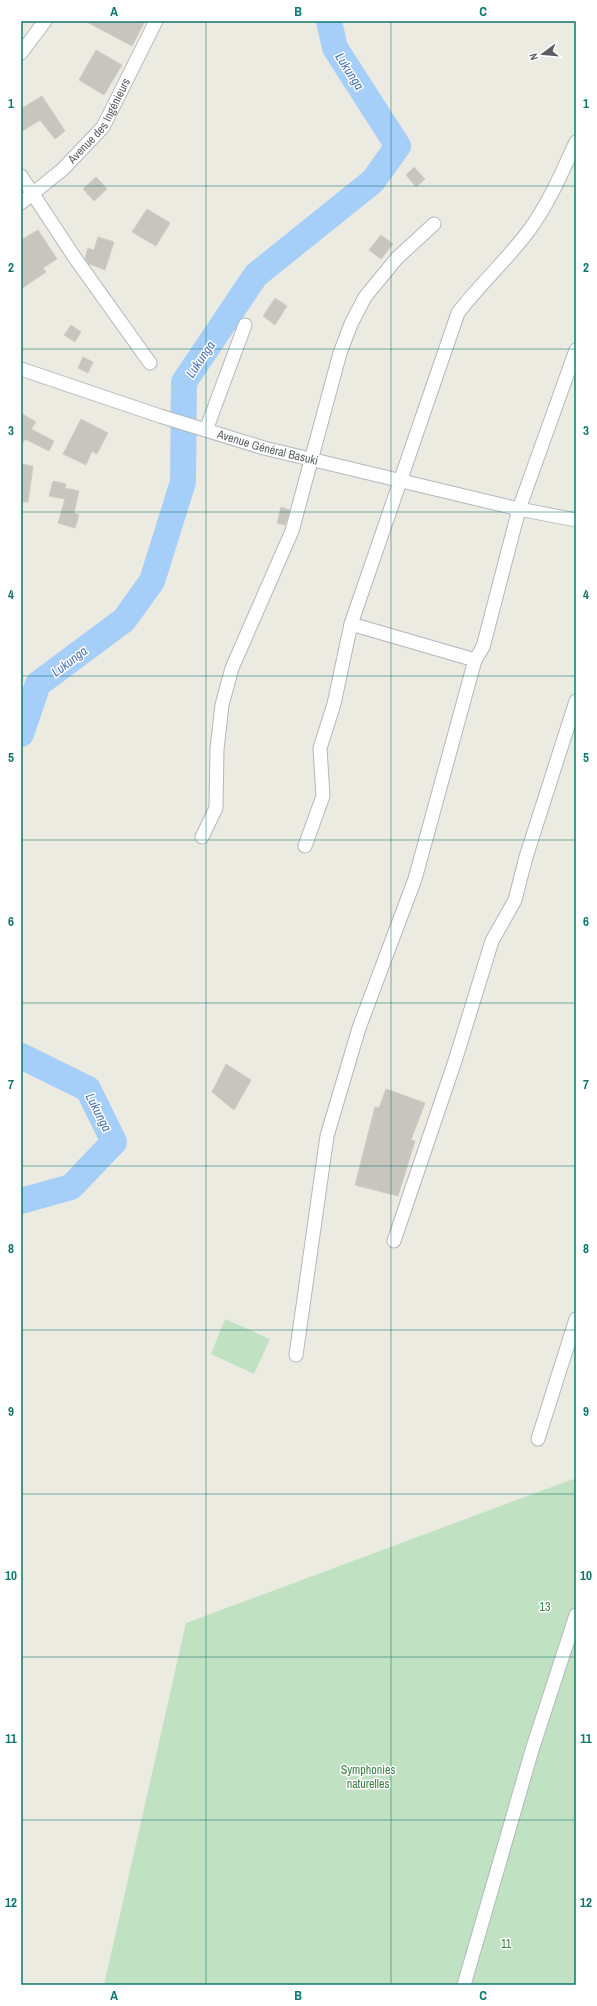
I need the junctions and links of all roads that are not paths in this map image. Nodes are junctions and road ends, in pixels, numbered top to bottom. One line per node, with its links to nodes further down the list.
1 (45, 21): 3 (street)
2 (156, 21): 6 (street, Avenue des Ingénieurs)
3 (21, 53)
4 (576, 142): 15 (street)
5 (21, 176): 6 (street)
6 (31, 193): 7 (street, Avenue des Ingénieurs); 11 (street)
7 (21, 203)
8 (434, 224): 14 (street)
9 (245, 325): 13 (street)
10 (576, 350): 16 (street)
11 (150, 363)
12 (21, 369): 13 (street, Avenue Général Basuki)
13 (206, 430): 14 (street, Avenue Général Basuki)
14 (312, 459): 15 (street, Avenue Général Basuki); 21 (street)
15 (400, 481): 16 (street, Avenue Général Basuki); 18 (street)
16 (519, 510): 17 (street, Avenue Général Basuki); 19 (street)
17 (576, 520)
18 (351, 624): 19 (street); 22 (street)
19 (474, 660): 25 (street)
20 (576, 701): 23 (street)
21 (202, 837)
22 (305, 846)
23 (394, 1241)
24 (576, 1319): 26 (street)
25 (296, 1355)
26 (538, 1439)
27 (576, 1615): 28 (street)
28 (464, 1985)

